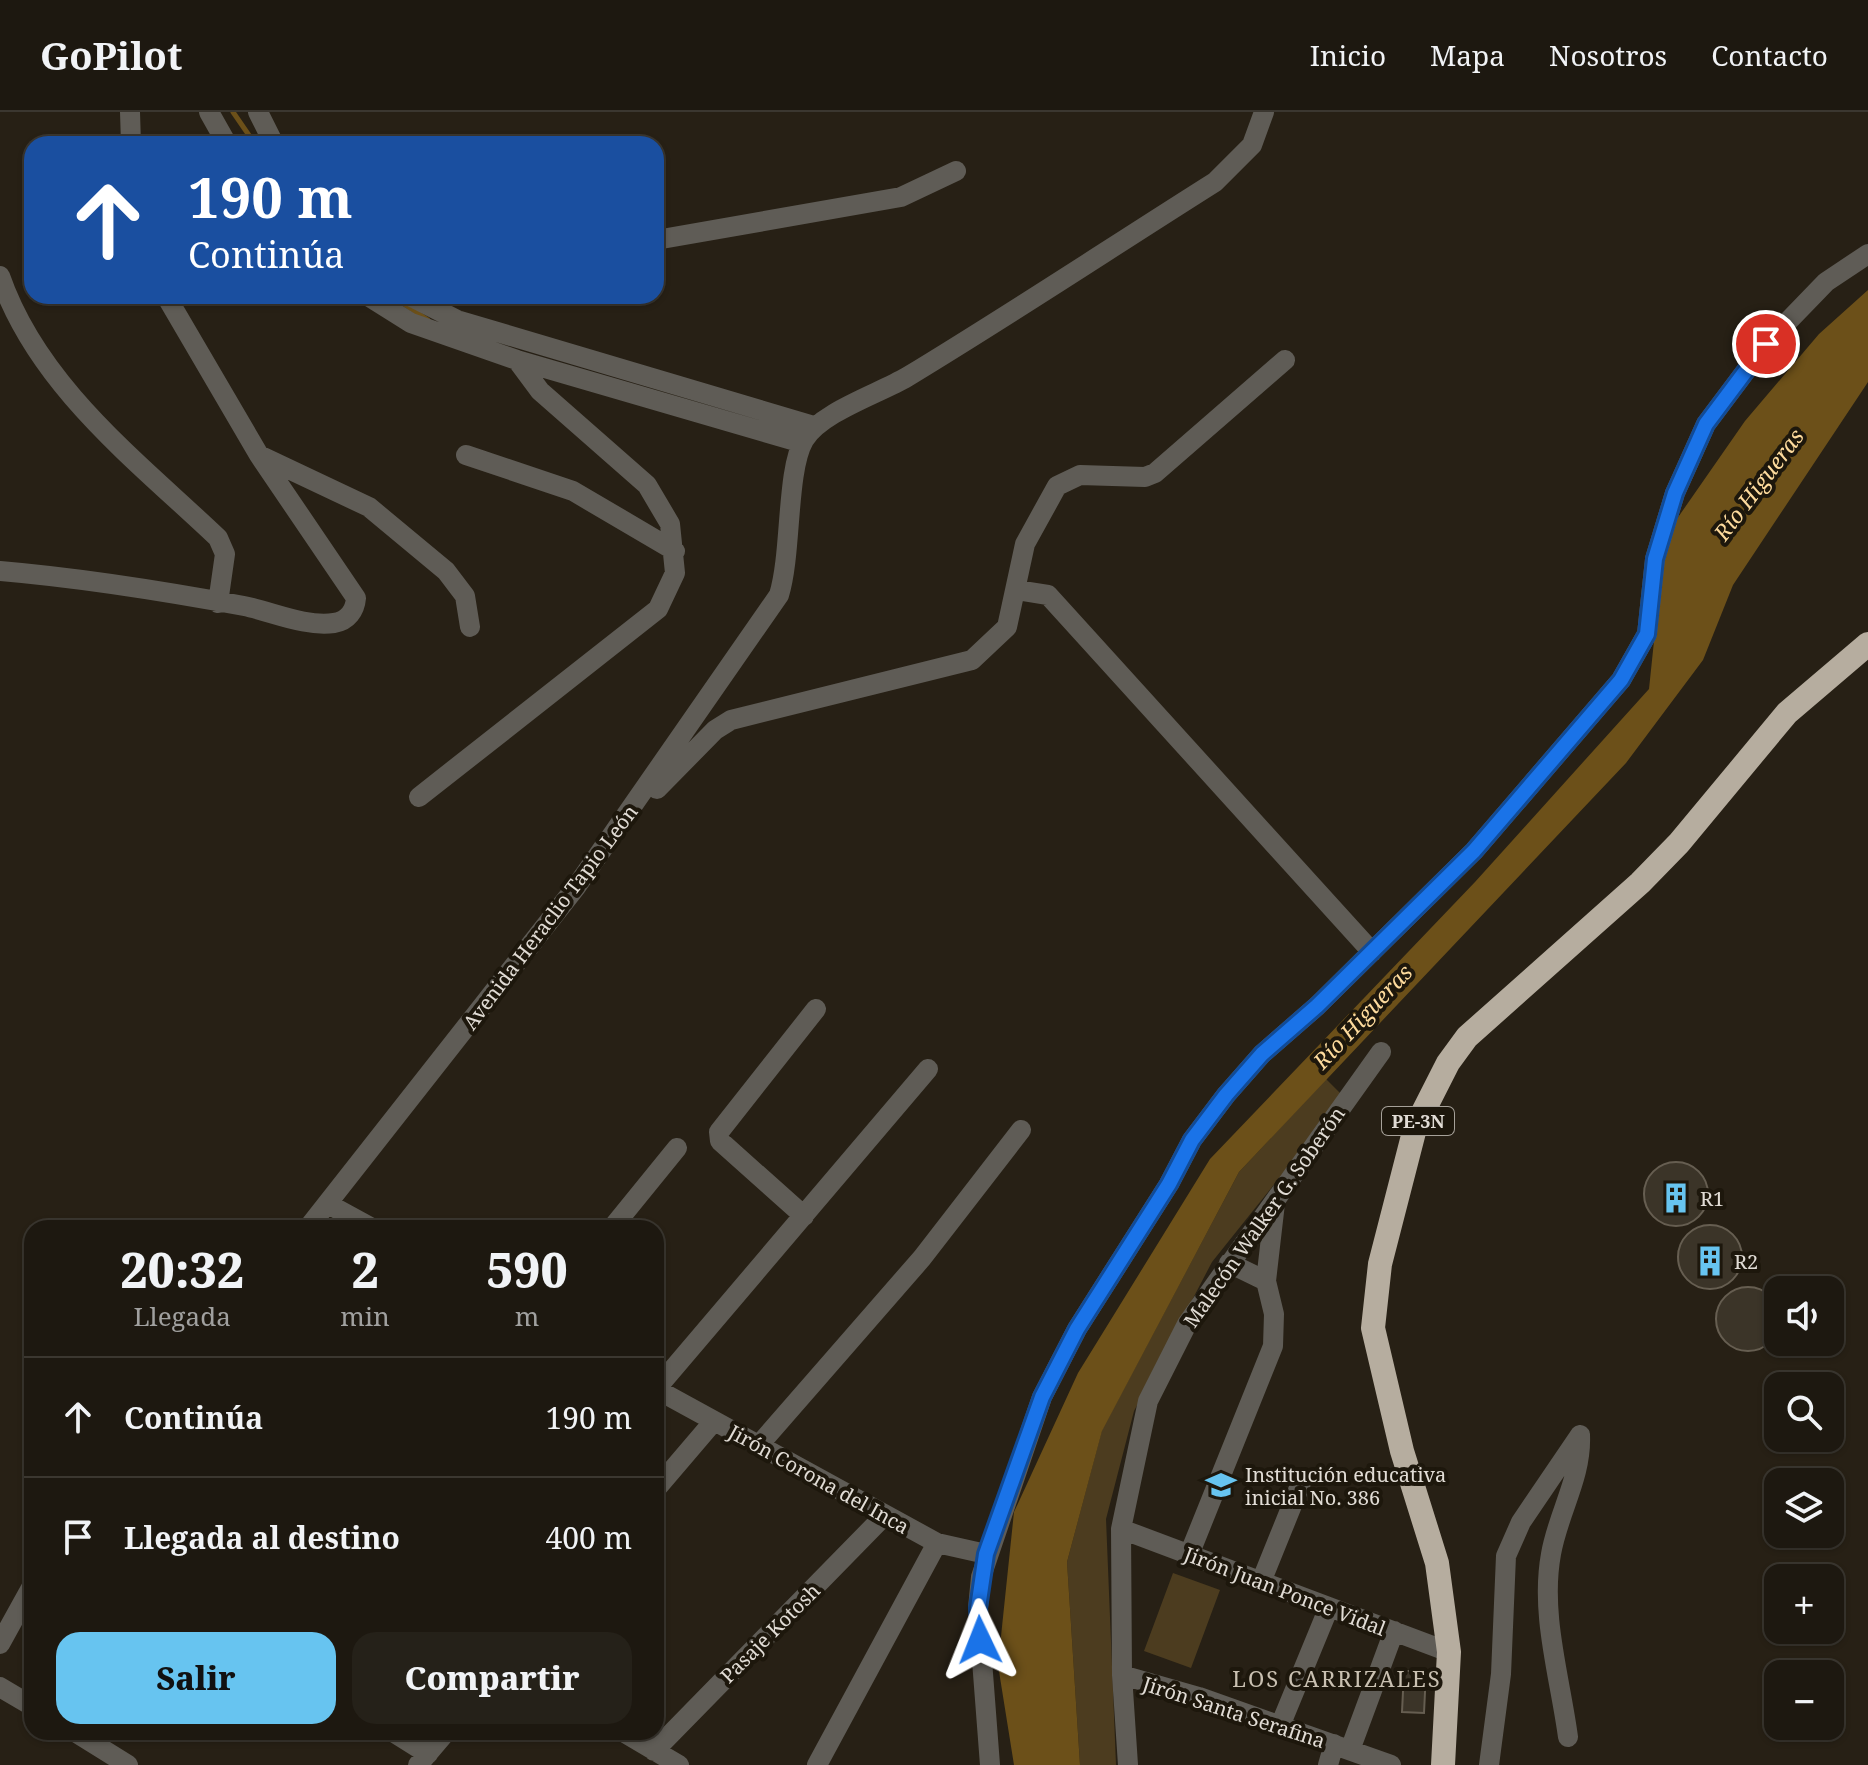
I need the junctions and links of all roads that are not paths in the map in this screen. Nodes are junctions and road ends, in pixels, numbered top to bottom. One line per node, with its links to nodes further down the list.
1 (130, 112): 5 (street)
2 (209, 112): 6 (street)
3 (258, 112): 7 (street)
4 (1264, 112): 17 (street)
5 (131, 136)
6 (222, 136)
7 (270, 136)
8 (956, 171): 9 (street)
9 (664, 239)
10 (1868, 254): 28 (street)
11 (0, 276): 23 (street)
12 (171, 304): 18 (street)
13 (381, 304): 15 (street)
14 (426, 304): 17 (street)
15 (517, 360): 17 (street); 20 (street)
16 (1285, 360): 22 (street)
17 (808, 434): 27 (street, Avenida Heraclio Tapio León)
18 (259, 455): 23 (street); 24 (street)
19 (466, 455): 20 (street)
20 (675, 551): 26 (street)
21 (0, 571): 23 (street)
22 (1016, 590): 27 (street); 28 (street)
23 (218, 603)
24 (470, 627)
25 (1868, 644): 58 (highway, PE-3N)
26 (419, 797)
27 (630, 813): 35 (street, Avenida Heraclio Tapio León)
28 (1372, 952): 51 (street)
29 (816, 1009): 36 (street)
30 (1381, 1052): 34 (street, Malecón Walker G. Soberón)
31 (928, 1069): 36 (street)
32 (1021, 1130): 45 (street)
33 (677, 1148): 39 (street)
34 (1276, 1199): 40 (street, Malecón Walker G. Soberón); 41 (street)
35 (328, 1204): 37 (street, Avenida Heraclio Tapio León); 38 (street)
36 (804, 1216): 42 (street)
37 (315, 1220)
38 (357, 1220)
39 (618, 1220)
40 (1229, 1263): 41 (street); 49 (street, Malecón Walker G. Soberón)
41 (1266, 1281): 52 (street)
42 (664, 1380)
43 (664, 1393): 44 (street, Jirón Corona del Inca)
44 (714, 1421): 45 (street, Jirón Corona del Inca); 46 (street)
45 (759, 1445): 48 (street, Jirón Corona del Inca)
46 (664, 1480)
47 (1301, 1483): 53 (street)
48 (885, 1515): 50 (street, Jirón Corona del Inca); 69 (street, Pasaje Kotosh)
49 (1121, 1529): 52 (street, Jirón Juan Ponce Vidal); 59 (street, Malecón Walker G. Soberón)
50 (937, 1543): 51 (street, Jirón Corona del Inca); 73 (street)
51 (986, 1554): 74 (street)
52 (1189, 1555): 53 (street, Jirón Juan Ponce Vidal)
53 (1261, 1582): 55 (street, Jirón Juan Ponce Vidal)
54 (24, 1600): 57 (street)
55 (1329, 1607): 56 (street, Jirón Juan Ponce Vidal); 62 (street)
56 (1394, 1631): 58 (street, Jirón Juan Ponce Vidal); 68 (street)
57 (0, 1644)
58 (1449, 1652): 78 (highway, PE-3N)
59 (1122, 1675): 62 (street, Jirón Santa Serafina); 75 (street, Malecón Walker G. Soberón)
60 (0, 1687): 61 (street)
61 (24, 1701)
62 (1280, 1726): 68 (street, Jirón Santa Serafina)
63 (1568, 1737): 79 (street)
64 (88, 1740): 71 (street)
65 (402, 1740): 70 (street)
66 (439, 1740): 70 (street)
67 (636, 1740): 69 (street)
68 (1342, 1747): 76 (street); 77 (street, Jirón Santa Serafina)
69 (654, 1751): 72 (street)
70 (423, 1760)
71 (128, 1765)
72 (679, 1765)
73 (817, 1765)
74 (990, 1765)
75 (1128, 1765)
76 (1328, 1765)
77 (1391, 1765)
78 (1443, 1765)
79 (1489, 1765)

